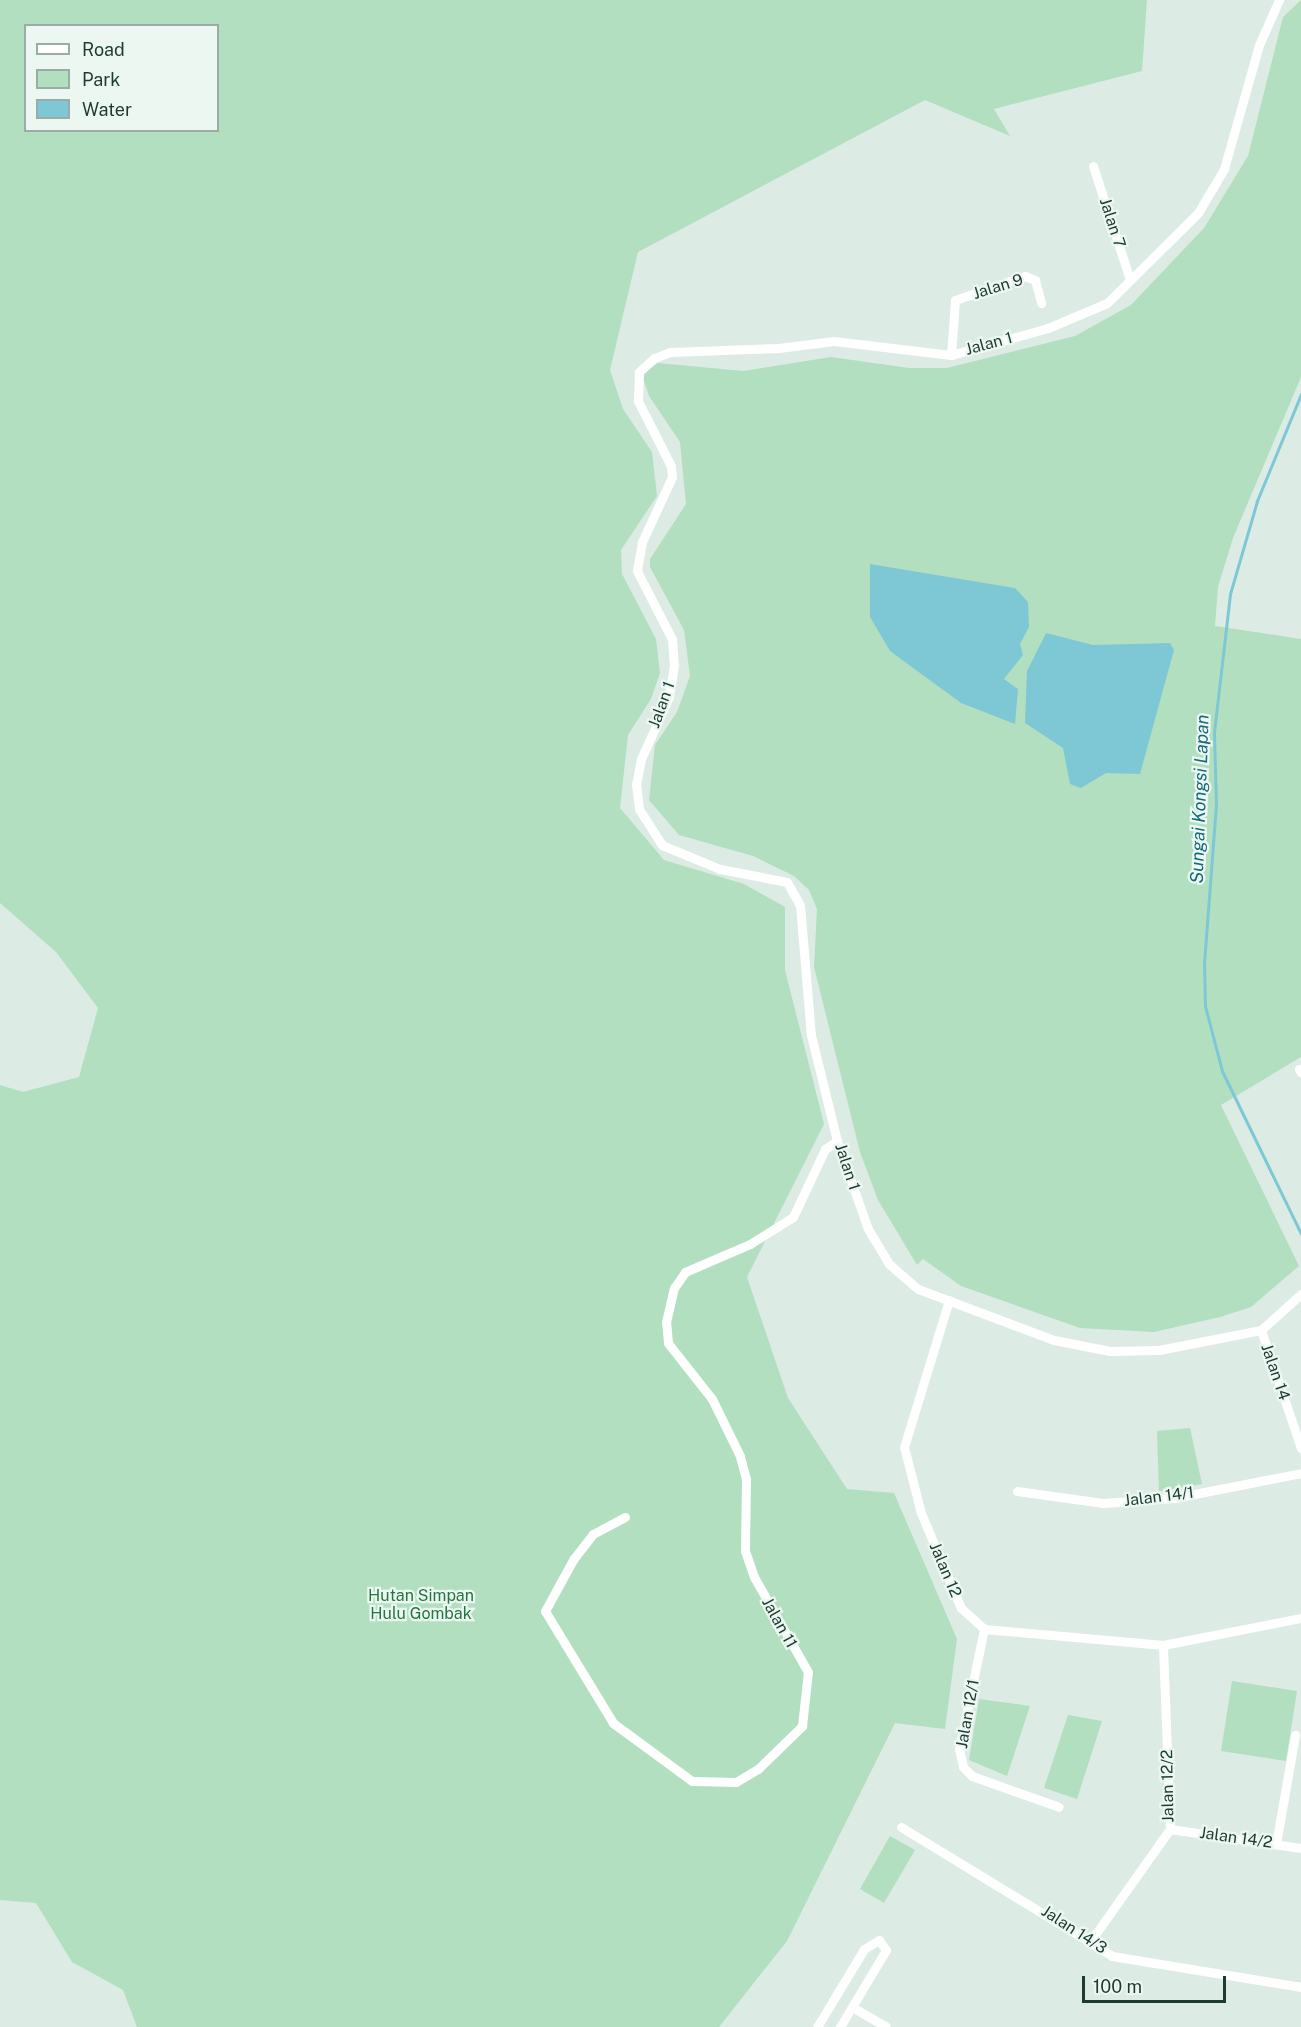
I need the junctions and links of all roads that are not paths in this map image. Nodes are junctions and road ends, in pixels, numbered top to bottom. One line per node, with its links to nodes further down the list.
1 (1279, 0): 3 (street, Jalan 1)
2 (1093, 166): 3 (street, Jalan 7)
3 (1130, 280): 5 (street, Jalan 1)
4 (1041, 303): 5 (street, Jalan 9)
5 (951, 355): 6 (street, Jalan 1)
6 (837, 1141): 8 (street, Jalan 1); 13 (street, Jalan 11)
7 (1301, 1294): 9 (street)
8 (949, 1300): 9 (street, Jalan 1); 15 (street, Jalan 12)
9 (1261, 1330): 10 (street, Jalan 14)
10 (1301, 1448)
11 (1301, 1473): 12 (street, Jalan 14/1)
12 (1017, 1491)
13 (625, 1517)
14 (1301, 1618): 16 (street)
15 (984, 1629): 16 (street); 18 (street, Jalan 12/1)
16 (1163, 1645): 20 (street, Jalan 12/2)
17 (1295, 1736): 21 (street)
18 (1059, 1807)
19 (901, 1827): 23 (street, Jalan 14/3)
20 (1170, 1829): 21 (street, Jalan 14/2); 23 (street, Jalan 12/2)
21 (1276, 1844): 22 (street, Jalan 14/2)
22 (1301, 1848)
23 (1092, 1939): 24 (street, Jalan 14/3)
24 (1301, 1987)
25 (852, 2007): 26 (street); 27 (street); 28 (street)
26 (817, 2027)
27 (840, 2027)
28 (886, 2027)

